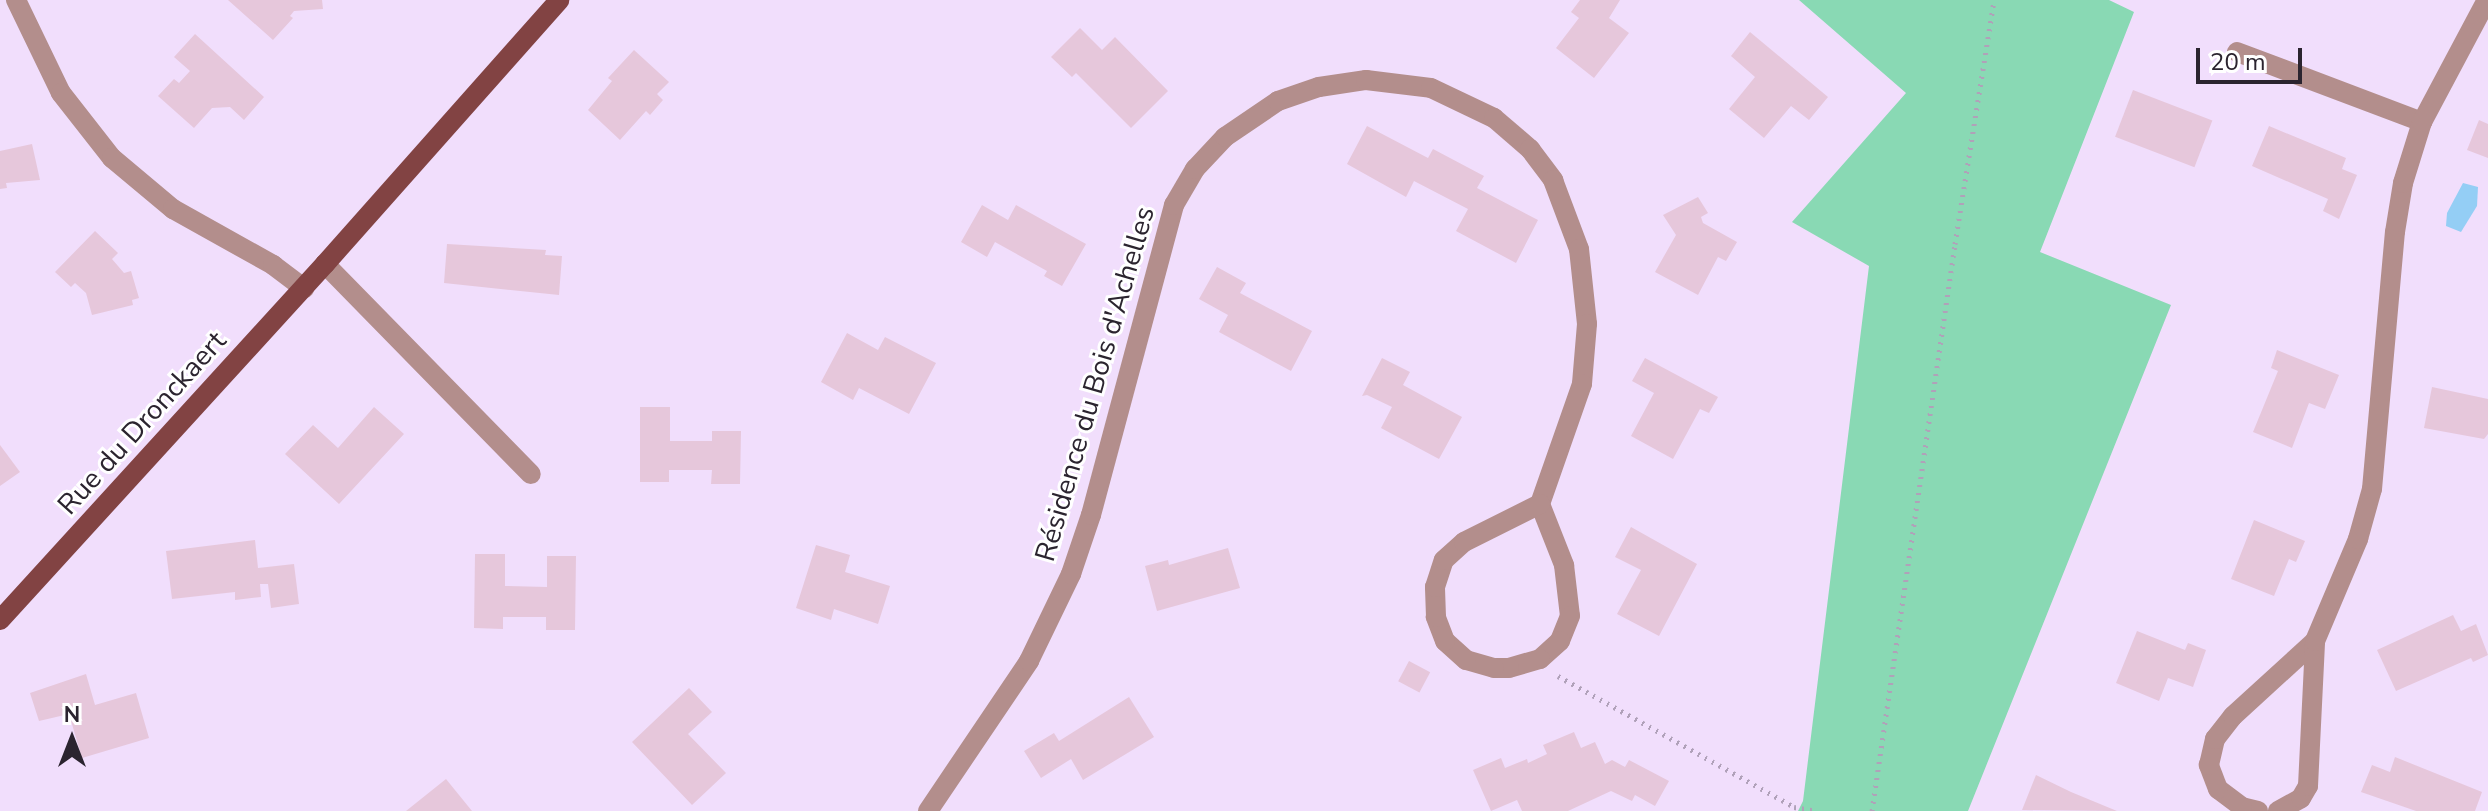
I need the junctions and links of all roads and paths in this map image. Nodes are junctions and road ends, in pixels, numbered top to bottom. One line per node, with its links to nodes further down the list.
1 (16, 0): 8 (street)
2 (559, 0): 7 (main road, Rue du Dronckaert)
3 (1994, 0): 16 (path)
4 (2485, 11): 6 (street)
5 (2237, 52): 6 (street)
6 (2422, 122): 12 (street)
7 (325, 264): 8 (main road, Rue du Dronckaert); 9 (street)
8 (304, 288): 11 (main road, Rue du Dronckaert)
9 (531, 474)
10 (1540, 504): 13 (street); 13 (street); 14 (street, Résidence du Bois d'Achelles)
11 (0, 620)
12 (2315, 641): 17 (street); 18 (street)
13 (1540, 659): 15 (path)
14 (928, 811)
15 (1816, 811)
16 (1872, 811)
17 (2258, 811)
18 (2278, 811)

